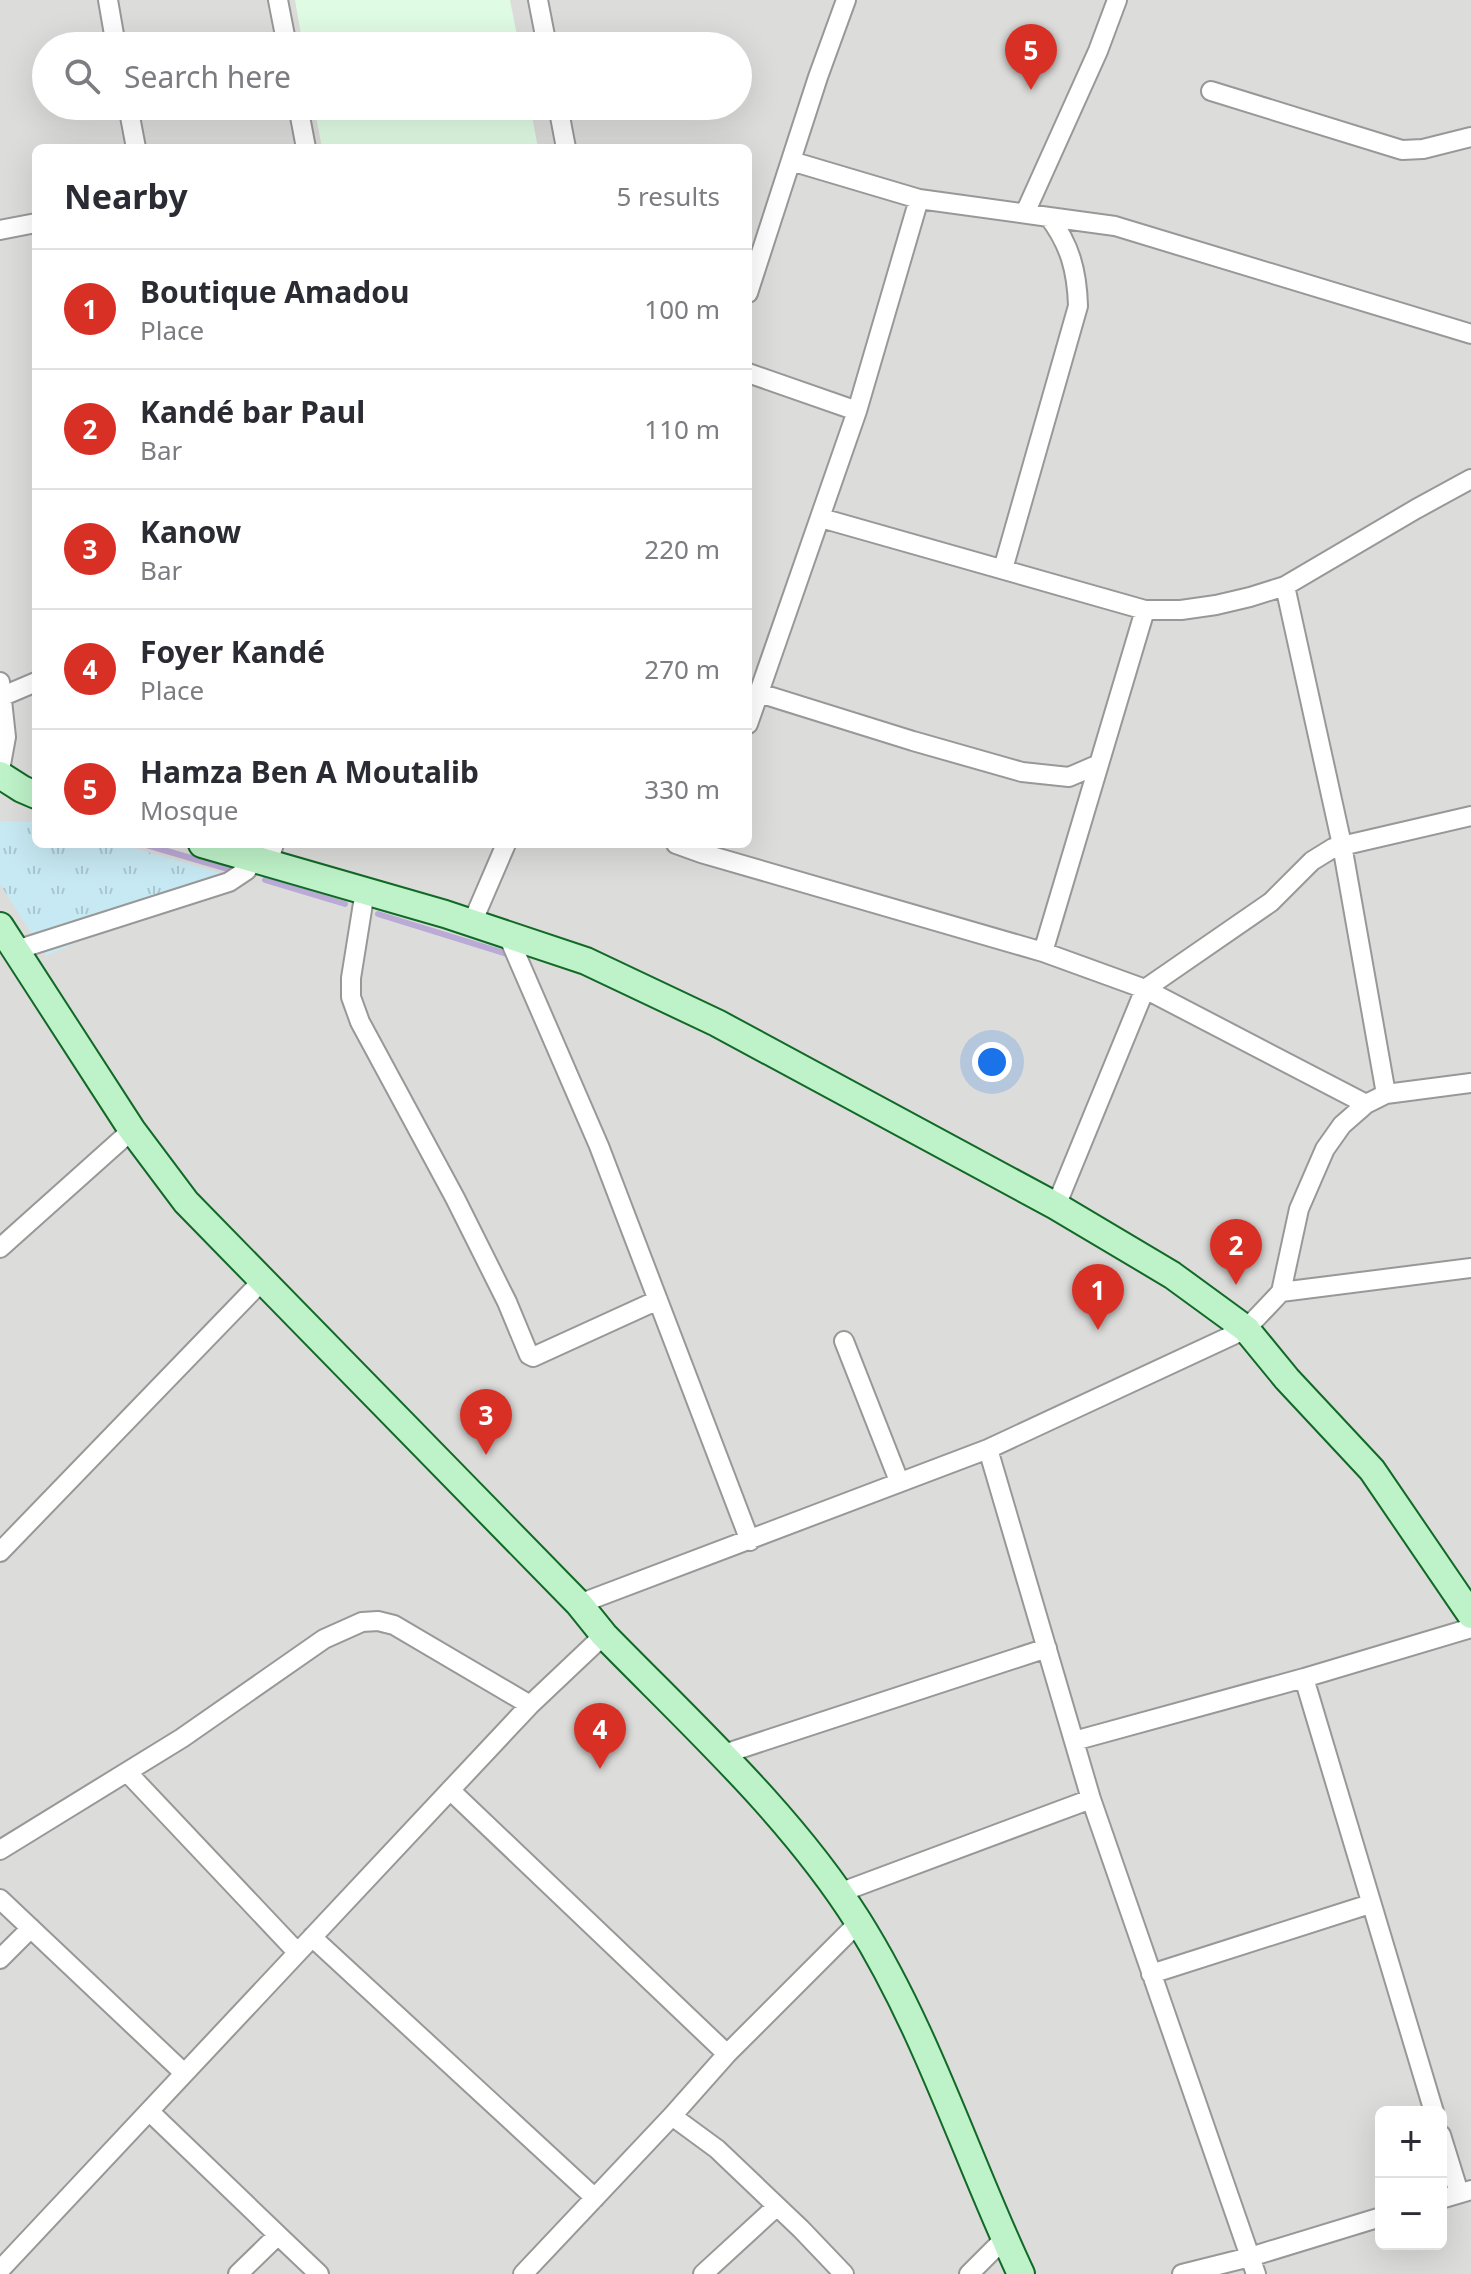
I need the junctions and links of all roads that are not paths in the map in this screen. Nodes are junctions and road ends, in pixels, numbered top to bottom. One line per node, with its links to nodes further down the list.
1 (108, 0): 6 (street)
2 (278, 0): 7 (street)
3 (538, 0): 8 (street)
4 (846, 0): 17 (street)
5 (1117, 0): 19 (street)
6 (114, 32)
7 (284, 32)
8 (544, 32)
9 (1211, 91): 13 (street)
10 (131, 120): 14 (street)
11 (301, 120): 15 (street)
12 (561, 120): 16 (street)
13 (1471, 137)
14 (135, 144)
15 (305, 144)
16 (565, 144)
17 (791, 161): 18 (street); 23 (street)
18 (919, 199): 19 (street); 26 (street)
19 (1025, 213): 20 (street)
20 (1049, 217): 24 (street); 29 (street)
21 (32, 224): 22 (street)
22 (0, 230)
23 (752, 281)
24 (1471, 334)
25 (752, 374): 26 (street)
26 (857, 411): 28 (street)
27 (1471, 479): 30 (street)
28 (821, 518): 29 (street); 34 (street)
29 (1003, 569): 31 (street)
30 (1285, 586): 31 (street); 39 (street)
31 (1145, 610): 36 (street)
32 (32, 683): 33 (street)
33 (1, 689): 37 (street)
34 (759, 693): 35 (street); 36 (street)
35 (752, 713)
36 (1099, 764): 49 (street)
37 (12, 785)
38 (1471, 816): 39 (street)
39 (1342, 845): 50 (street); 52 (street)
40 (225, 848): 43 (street)
41 (504, 848): 45 (street)
42 (703, 848): 49 (street)
43 (264, 855): 44 (street); 48 (street)
44 (365, 891): 45 (street); 60 (street)
45 (472, 923): 47 (street)
46 (0, 926): 48 (street)
47 (508, 936): 55 (street); 60 (street)
48 (16, 950): 54 (street)
49 (1043, 952): 50 (street)
50 (1145, 989): 53 (street); 55 (street)
51 (1471, 1083): 52 (street)
52 (1386, 1094): 53 (street)
53 (1366, 1104): 59 (street)
54 (132, 1130): 56 (street); 58 (street)
55 (1056, 1206): 61 (street)
56 (0, 1248)
57 (1471, 1268): 59 (street)
58 (262, 1281): 66 (street); 67 (street)
59 (1281, 1292): 61 (street)
60 (658, 1300): 65 (street)
61 (1246, 1329): 63 (street); 68 (street)
62 (844, 1341): 64 (street)
63 (988, 1449): 64 (street); 71 (street)
64 (899, 1481): 65 (street)
65 (750, 1541): 67 (street)
66 (0, 1552)
67 (579, 1604): 70 (street)
68 (1471, 1615)
69 (1471, 1628): 72 (street)
70 (604, 1635): 73 (street); 75 (street)
71 (1047, 1648): 74 (street); 75 (street)
72 (1304, 1678): 74 (street); 82 (street)
73 (530, 1705): 76 (street); 77 (street)
74 (1074, 1741): 78 (street)
75 (721, 1755): 80 (street)
76 (127, 1772): 79 (street); 86 (street)
77 (450, 1790): 85 (street); 89 (street)
78 (1091, 1799): 80 (street); 88 (street)
79 (0, 1850)
80 (839, 1893): 83 (street)
81 (0, 1899): 84 (street)
82 (1370, 1904): 88 (street); 91 (street)
83 (859, 1922): 89 (street); 100 (street)
84 (31, 1928): 87 (street); 90 (street)
85 (312, 1937): 86 (street); 96 (street)
86 (297, 1952): 90 (street)
87 (0, 1959)
88 (1151, 1974): 101 (street)
89 (727, 2054): 93 (street)
90 (184, 2073): 92 (street)
91 (1432, 2106)
92 (149, 2111): 99 (street); 102 (street)
93 (672, 2116): 96 (street); 97 (street)
94 (1447, 2157): 95 (street)
95 (1457, 2194)
96 (595, 2198): 105 (street)
97 (776, 2207): 106 (street); 107 (street)
98 (1375, 2219): 101 (street)
99 (278, 2235): 103 (street); 104 (street)
100 (1004, 2239): 108 (street); 109 (street)
101 (1253, 2266): 110 (street)
102 (0, 2270)
103 (238, 2274)
104 (319, 2274)
105 (523, 2274)
106 (703, 2274)
107 (844, 2274)
108 (969, 2274)
109 (1021, 2274)
110 (1182, 2274)

